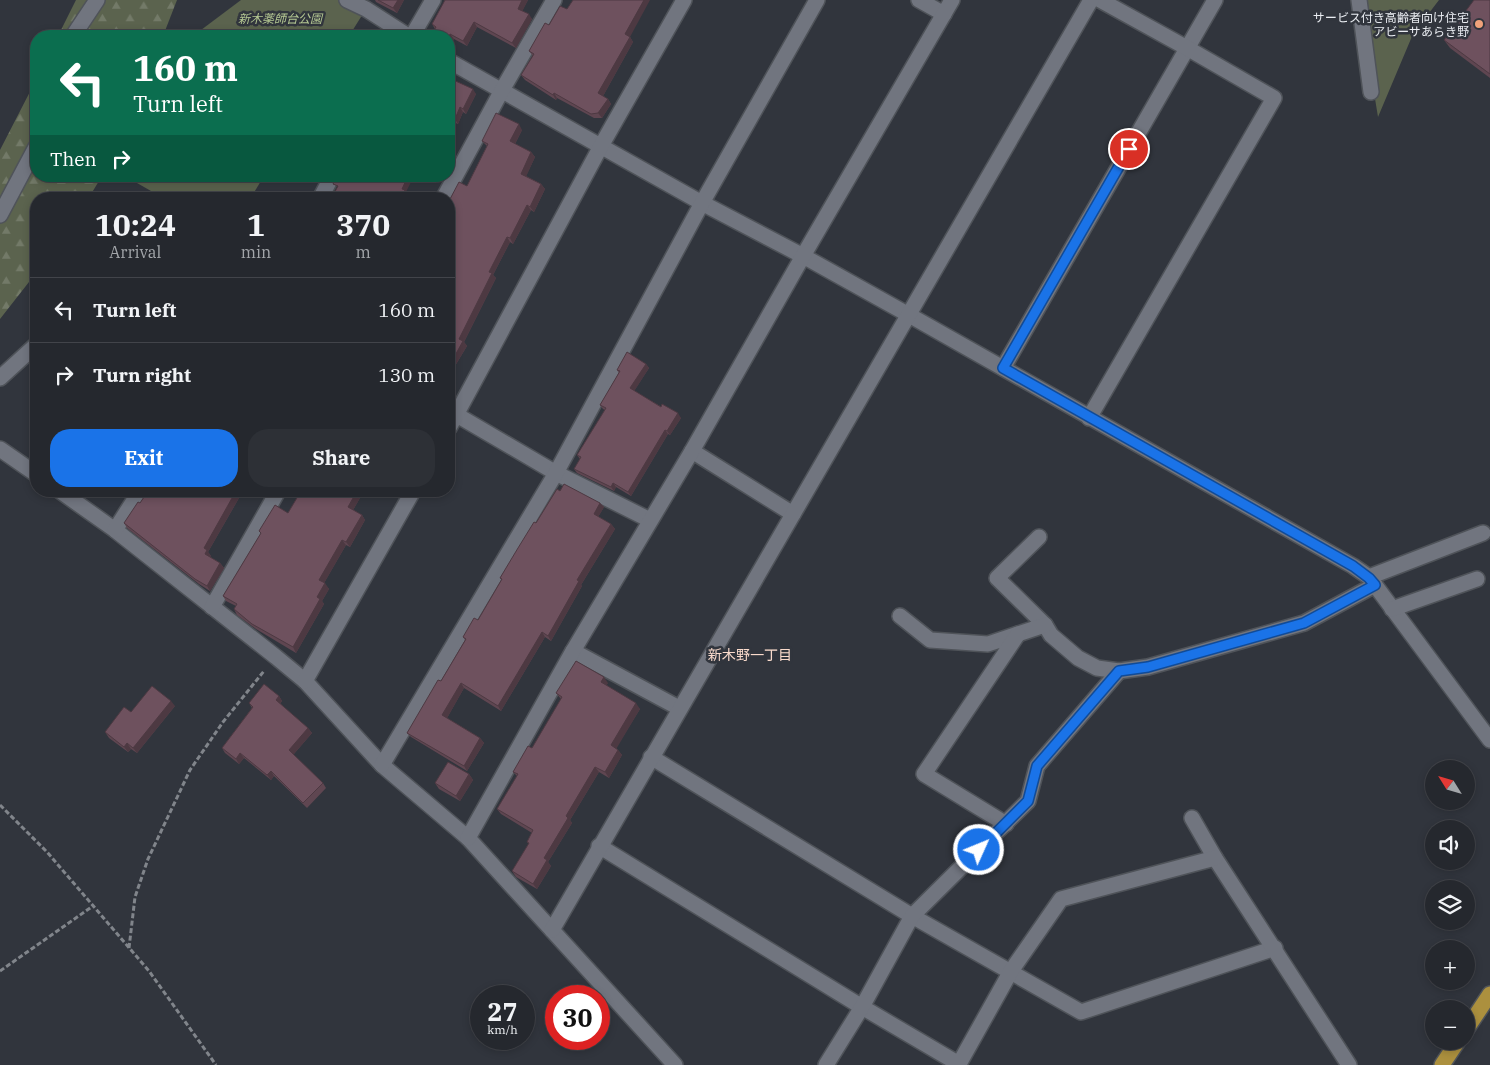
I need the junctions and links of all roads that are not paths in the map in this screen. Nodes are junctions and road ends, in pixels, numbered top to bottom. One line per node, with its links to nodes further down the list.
1 (97, 0): 14 (street)
2 (347, 0): 15 (street)
3 (433, 0): 16 (street)
4 (554, 0): 19 (street)
5 (684, 0): 21 (street)
6 (817, 0): 24 (street)
7 (919, 0): 13 (street)
8 (952, 0): 13 (street)
9 (1091, 0): 27 (street)
10 (1100, 0): 17 (street)
11 (1215, 0): 17 (street)
12 (1359, 0): 20 (street)
13 (944, 14): 26 (street)
14 (77, 30)
15 (399, 30)
16 (416, 30)
17 (1187, 48): 29 (street); 33 (street)
18 (455, 65): 19 (street)
19 (501, 92): 21 (street); 23 (street)
20 (1372, 92)
21 (601, 146): 24 (street); 31 (street)
22 (30, 159): 25 (street)
23 (455, 177)
24 (702, 203): 26 (street); 37 (street)
25 (0, 215)
26 (803, 256): 27 (street); 35 (street)
27 (909, 315): 29 (street); 42 (street)
28 (30, 350): 30 (street)
29 (1003, 368): 33 (street)
30 (0, 378)
31 (455, 409)
32 (455, 414): 37 (street)
33 (1090, 418): 48 (street)
34 (0, 448): 36 (street)
35 (692, 451): 42 (street); 43 (street)
36 (30, 470)
37 (556, 473): 43 (street); 60 (street)
38 (68, 497): 44 (street)
39 (136, 497): 44 (street)
40 (275, 497): 49 (street)
41 (410, 497): 56 (street)
42 (793, 514): 57 (street)
43 (650, 520): 54 (street)
44 (115, 530): 49 (street)
45 (1483, 533): 48 (street)
46 (1039, 537): 52 (street)
47 (1477, 579): 50 (street)
48 (1372, 581): 50 (street); 55 (street)
49 (212, 606): 56 (street)
50 (1392, 609): 58 (street)
51 (900, 616): 53 (street)
52 (1046, 624): 53 (street); 55 (street)
53 (1018, 634): 62 (street)
54 (573, 651): 57 (street); 63 (street)
55 (1119, 671): 62 (street)
56 (304, 681): 60 (street)
57 (679, 708): 59 (street)
58 (1490, 740)
59 (651, 756): 64 (street); 66 (street)
60 (382, 765): 63 (street)
61 (1192, 818): 65 (street)
62 (1006, 824): 66 (street)
63 (468, 838): 67 (street)
64 (599, 846): 67 (street); 71 (street)
65 (1215, 858): 68 (street); 69 (street)
66 (912, 916): 69 (street); 71 (street)
67 (552, 930): 74 (street)
68 (1275, 948): 69 (street); 76 (street)
69 (1011, 971): 71 (street)
70 (1490, 994): 72 (highway)
71 (862, 1007): 75 (street)
72 (1475, 1016)
73 (1452, 1050): 77 (highway)
74 (674, 1065)
75 (826, 1065)
76 (1349, 1065)
77 (1442, 1065)

